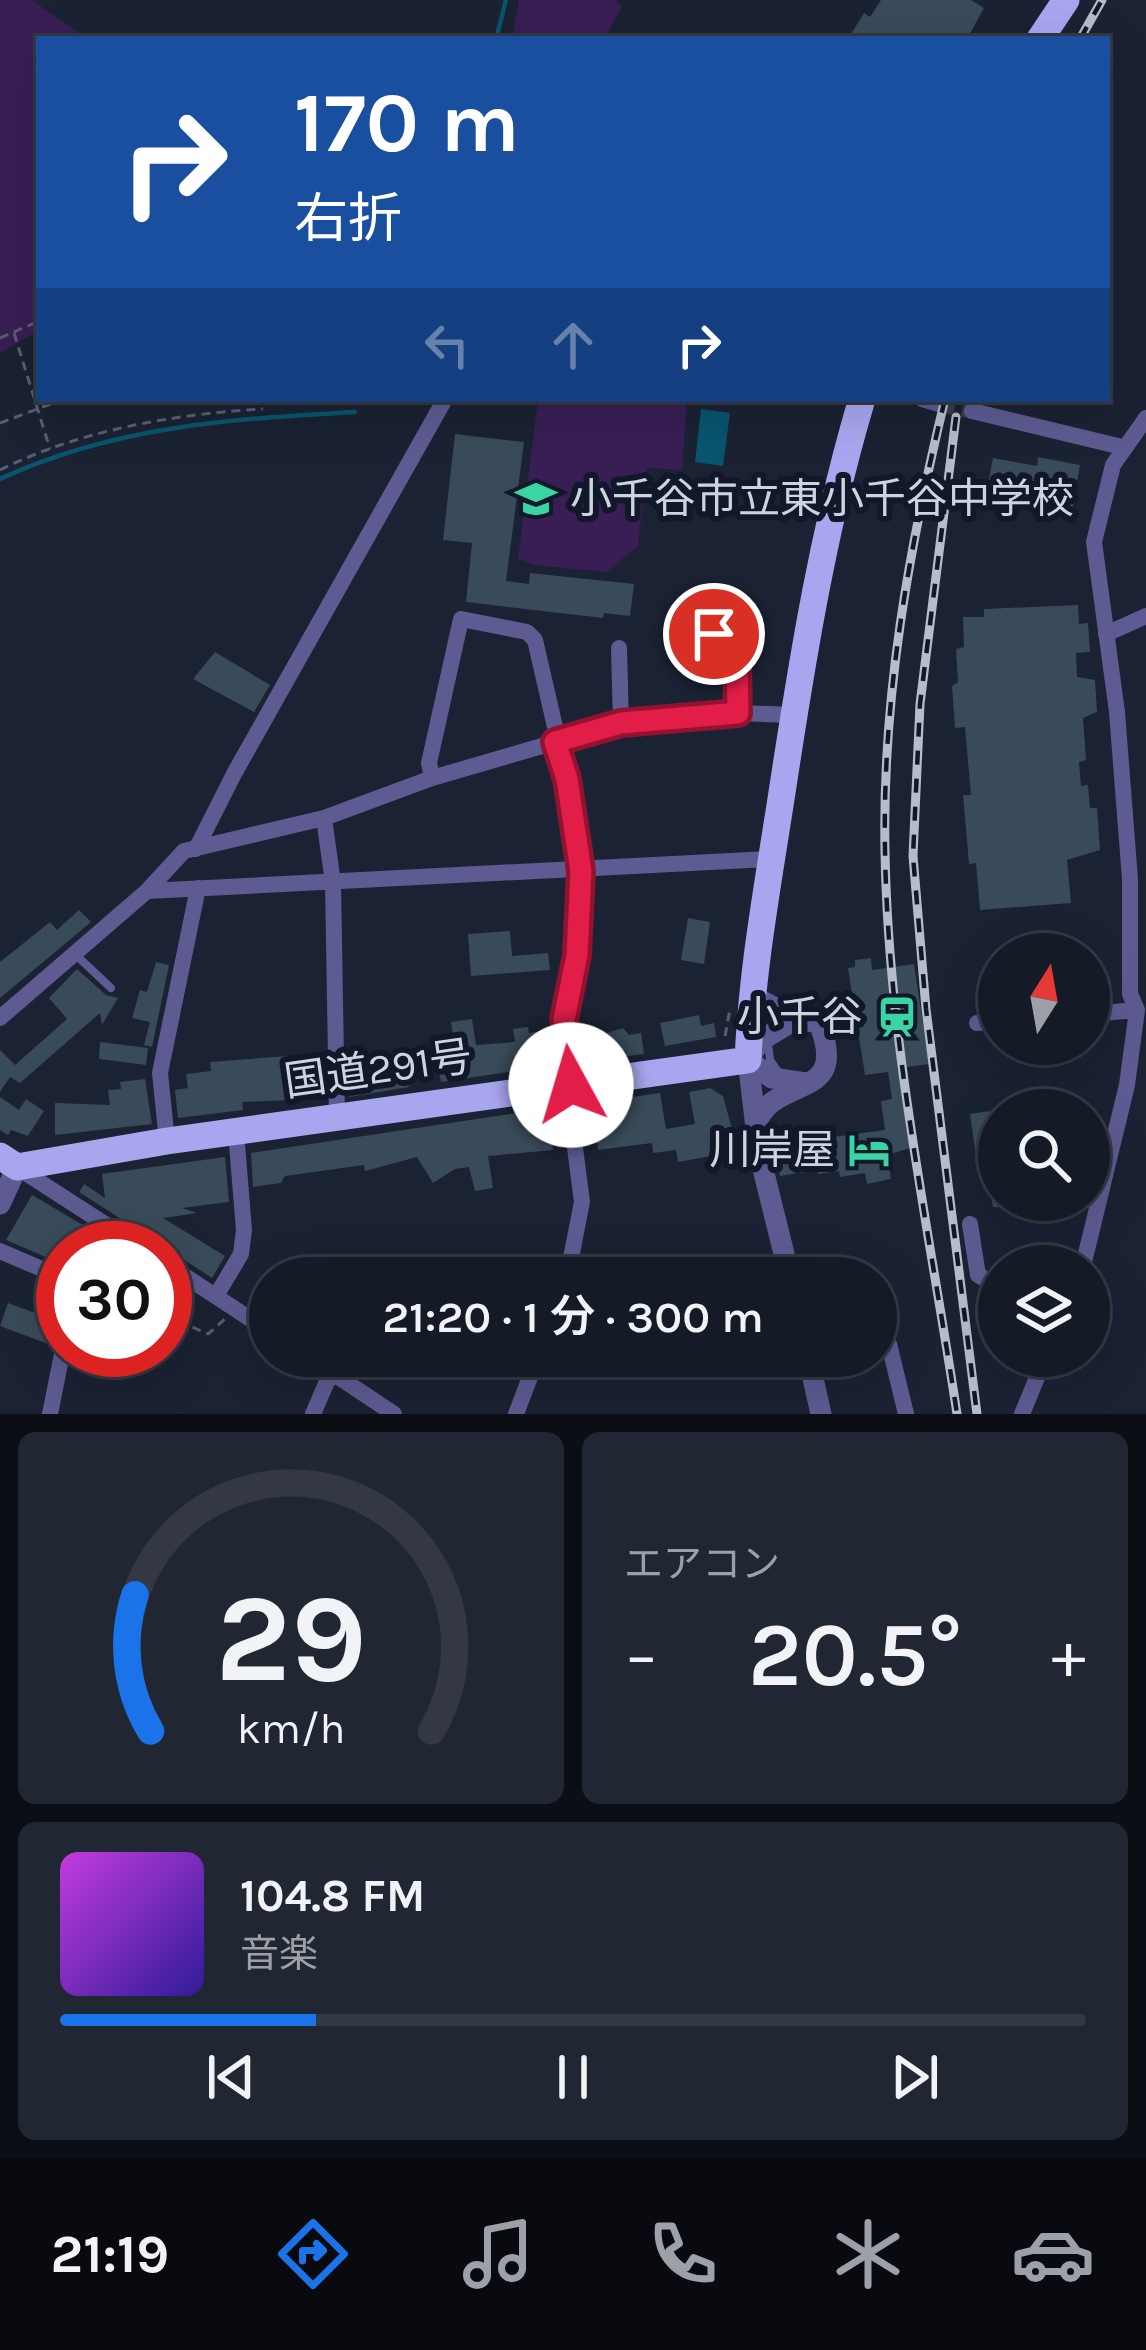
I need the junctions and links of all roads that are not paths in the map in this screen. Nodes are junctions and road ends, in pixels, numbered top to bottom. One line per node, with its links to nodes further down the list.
1 (1066, 0): 2 (highway)
2 (1042, 36)
3 (444, 402): 18 (street)
4 (861, 402): 13 (highway)
5 (972, 411): 7 (street)
6 (1146, 418): 7 (street)
7 (1122, 447): 10 (street)
8 (1146, 616): 10 (street)
9 (675, 619): 12 (street)
10 (1106, 634): 27 (street)
11 (619, 648): 14 (street)
12 (738, 713): 13 (street); 14 (street)
13 (793, 715): 19 (highway)
14 (621, 723): 15 (street)
15 (555, 742): 16 (street); 16 (street); 20 (street)
16 (432, 778): 17 (street)
17 (324, 818): 18 (street); 21 (street)
18 (196, 849): 23 (street)
19 (770, 859): 20 (street); 26 (highway)
20 (581, 871): 21 (street); 34 (street)
21 (333, 883): 22 (street); 35 (street)
22 (198, 888): 23 (street); 38 (street)
23 (147, 891): 24 (street)
24 (74, 954): 25 (lane); 29 (street)
25 (111, 988)
26 (741, 1002): 30 (street); 32 (highway)
27 (1136, 1010): 28 (street); 43 (street)
28 (1110, 1012)
29 (0, 1018)
30 (796, 1019): 31 (street); 33 (street)
31 (773, 1033): 32 (street); 33 (lane)
32 (748, 1060): 33 (street); 34 (highway, 国道291号); 36 (street)
33 (800, 1082): 36 (street)
34 (569, 1086): 35 (highway, 国道291号); 45 (street)
35 (337, 1117): 37 (highway, 国道291号)
36 (755, 1126): 46 (street)
37 (236, 1132): 38 (highway, 国道291号); 50 (street)
38 (167, 1141): 39 (highway, 国道291号)
39 (9, 1162): 40 (street); 41 (street)
40 (0, 1204)
41 (100, 1221)
42 (970, 1224): 48 (street)
43 (1088, 1245)
44 (0, 1251): 47 (street)
45 (571, 1257)
46 (785, 1257)
47 (36, 1266)
48 (978, 1275)
49 (192, 1281): 50 (street)
50 (215, 1296): 51 (street)
51 (249, 1319)
52 (57, 1377): 59 (street)
53 (329, 1377): 60 (street)
54 (338, 1377): 61 (street)
55 (530, 1377): 62 (street)
56 (813, 1377): 63 (street)
57 (897, 1377): 64 (street)
58 (1037, 1377): 65 (street)
59 (50, 1414)
60 (313, 1414)
61 (394, 1414)
62 (516, 1414)
63 (821, 1414)
64 (906, 1414)
65 (1022, 1414)

